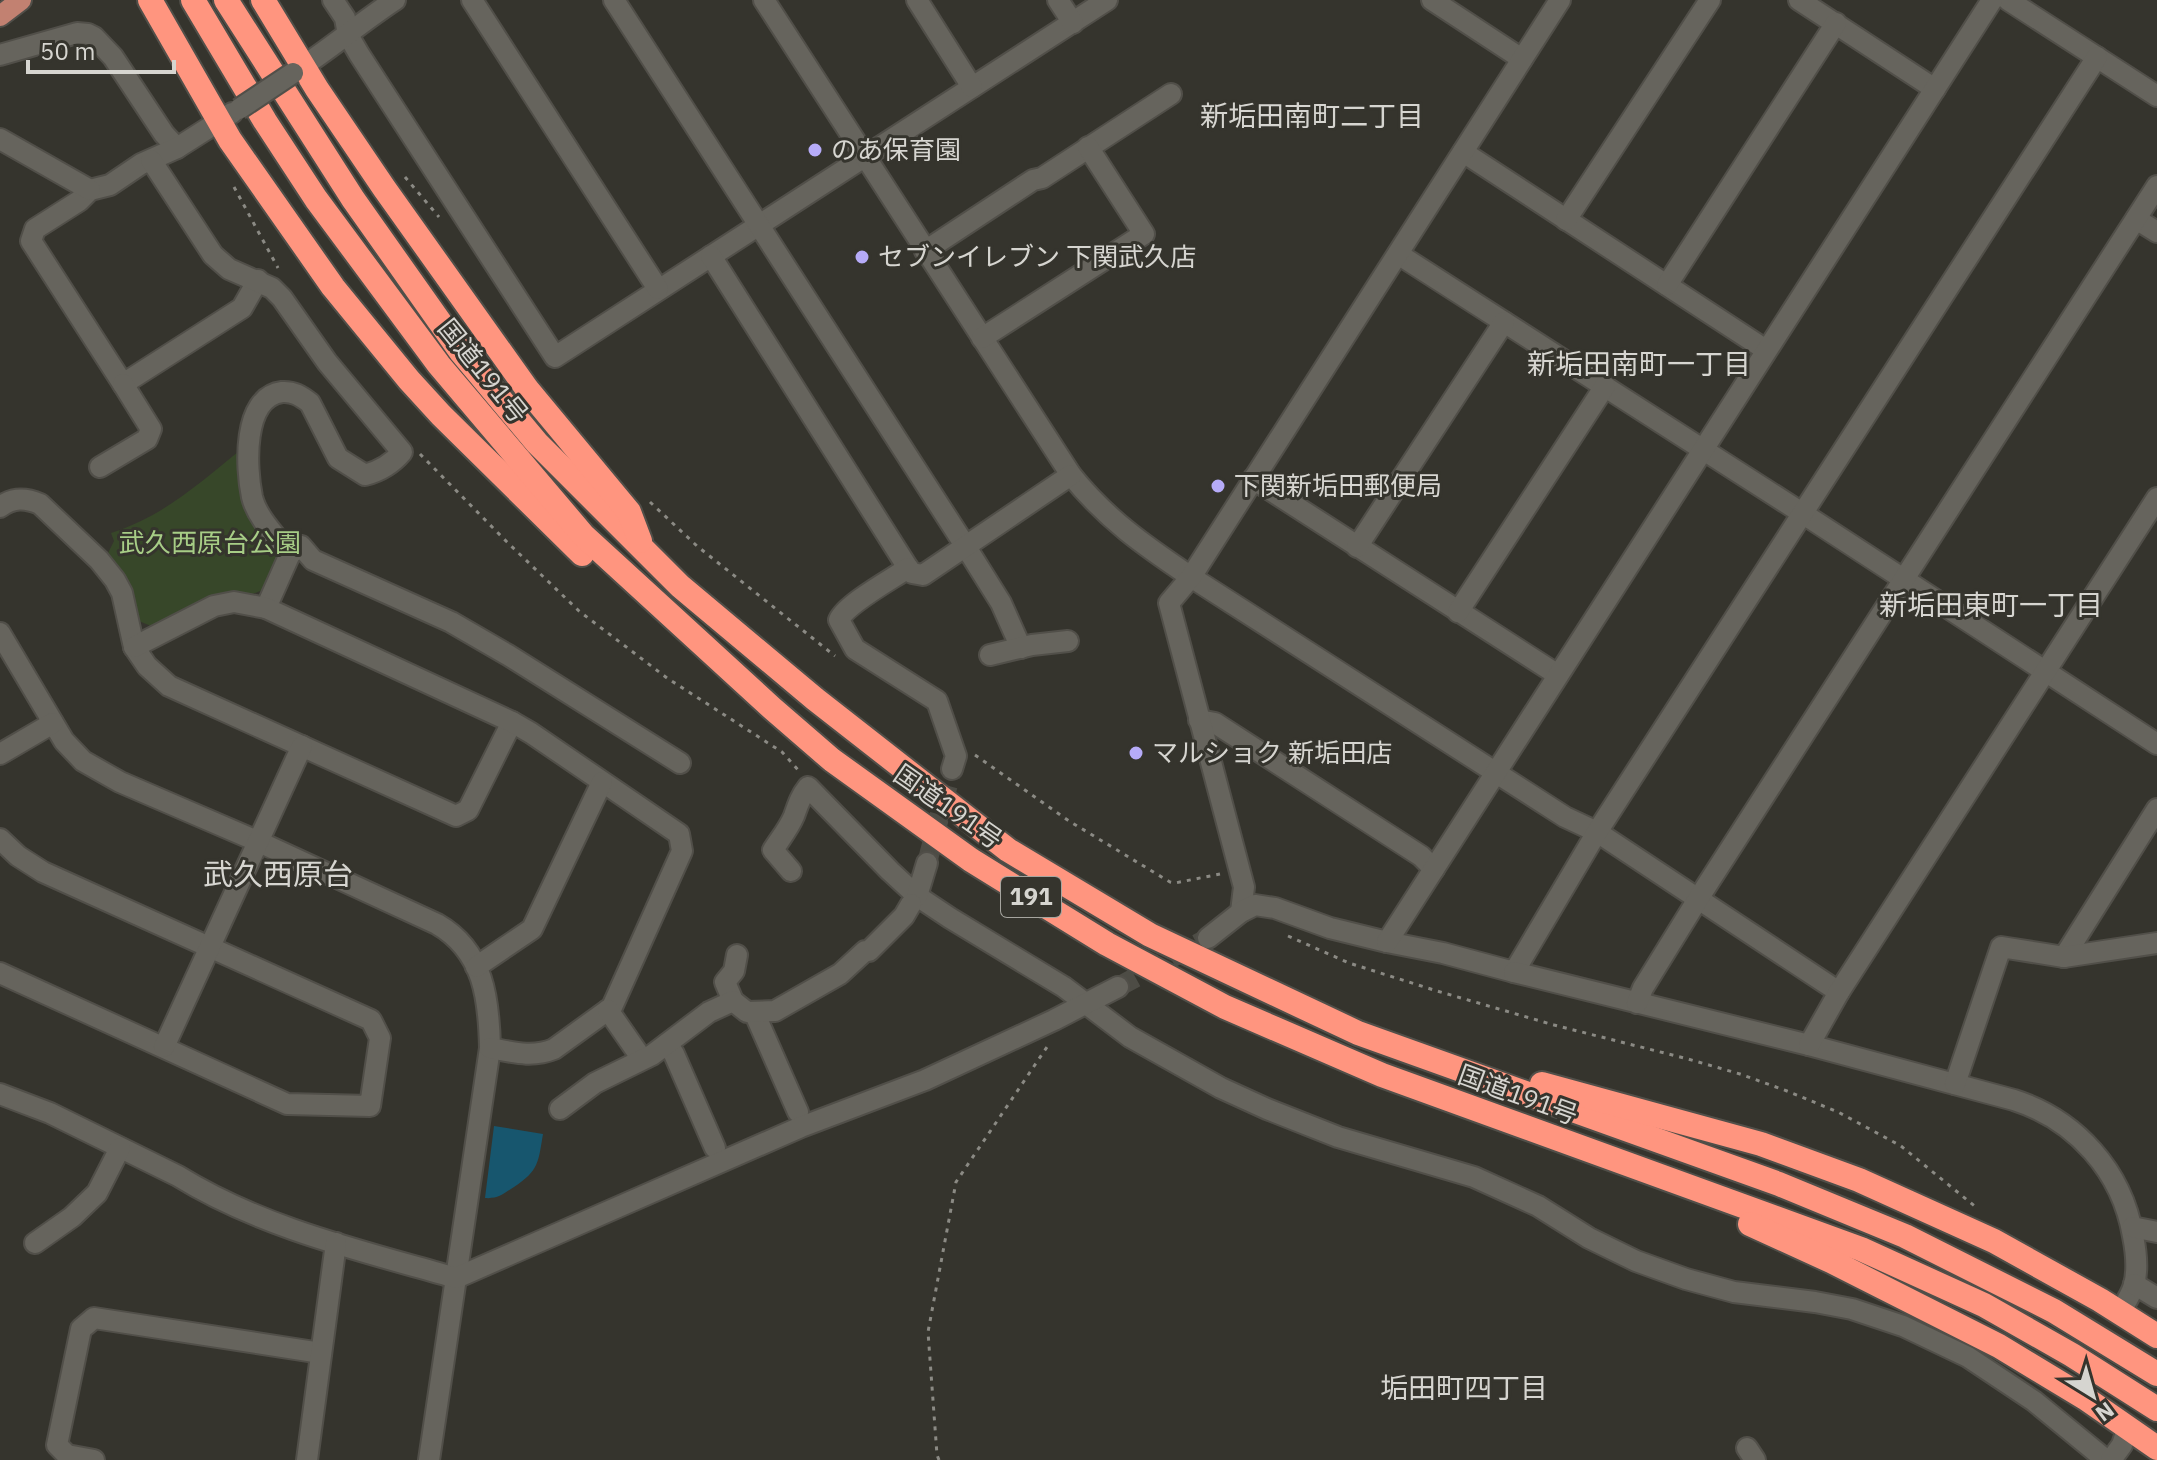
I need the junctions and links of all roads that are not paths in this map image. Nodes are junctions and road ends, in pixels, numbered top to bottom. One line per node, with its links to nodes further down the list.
1 (21, 0): 20 (main road)
2 (150, 0): 32 (highway)
3 (193, 0): 79 (highway, 国道191号 / 191)
4 (226, 0): 65 (highway, 国道191号 / 191)
5 (263, 0): 27 (highway)
6 (333, 0): 23 (street)
7 (395, 0): 23 (street)
8 (472, 0): 50 (street)
9 (614, 0): 43 (street)
10 (764, 0): 37 (street)
11 (917, 0): 28 (street)
12 (1058, 0): 21 (street)
13 (1107, 0): 21 (street)
14 (1432, 0): 26 (street)
15 (1560, 0): 26 (street)
16 (1710, 0): 42 (street)
17 (1799, 0): 22 (street)
18 (1992, 0): 29 (street)
19 (2008, 0): 25 (street)
20 (0, 16)
21 (1073, 23): 28 (street)
22 (1836, 23): 29 (street); 49 (street)
23 (348, 35): 27 (street); 50 (street)
24 (0, 55): 35 (street)
25 (2097, 57): 31 (street); 62 (street)
26 (1522, 59): 36 (street)
27 (299, 70): 32 (street, bridge); 65 (highway)
28 (972, 87): 37 (street)
29 (1935, 89): 53 (street)
30 (1171, 94): 34 (street)
31 (2157, 96)
32 (229, 114): 35 (street); 79 (highway)
33 (0, 139): 40 (street)
34 (1088, 147): 45 (street); 52 (street)
35 (177, 148): 38 (street)
36 (1463, 152): 42 (street); 46 (street)
37 (864, 157): 43 (street); 45 (street)
38 (151, 160): 40 (street); 48 (street)
39 (2157, 186): 41 (street)
40 (90, 190): 54 (street)
41 (2136, 219): 44 (street); 69 (street)
42 (1566, 220): 49 (street)
43 (759, 226): 47 (street); 63 (street)
44 (2157, 232)
45 (925, 251): 52 (street)
46 (1398, 254): 51 (street); 59 (street)
47 (711, 256): 50 (street); 67 (street)
48 (258, 280): 54 (street); 66 (street)
49 (1667, 285): 53 (street)
50 (658, 289)
51 (1504, 322): 55 (street); 64 (street)
52 (982, 338): 58 (street)
53 (1766, 350): 56 (street)
54 (123, 384): 57 (street)
55 (1605, 386): 56 (street); 71 (street)
56 (1704, 450): 62 (street); 78 (street)
57 (100, 467)
58 (1071, 475): 63 (street); 68 (street)
59 (1253, 479): 64 (street); 68 (street)
60 (2157, 498): 77 (street)
61 (0, 507): 74 (street)
62 (1802, 513): 69 (street); 91 (street)
63 (966, 547): 67 (street); 75 (street)
64 (1357, 547): 71 (street)
65 (644, 550): 116 (highway, 国道191号 / 191)
66 (290, 554): 70 (street); 86 (street)
67 (908, 568): 87 (street)
68 (1191, 577): 80 (street); 88 (street)
69 (1903, 578): 77 (street); 97 (street)
70 (266, 608): 74 (street); 81 (street)
71 (1458, 612): 78 (street)
72 (0, 633): 82 (street)
73 (1068, 641): 75 (street)
74 (134, 647): 84 (street)
75 (1021, 648): 76 (street)
76 (990, 655)
77 (2046, 672): 83 (street); 110 (street)
78 (1558, 675): 88 (street)
79 (773, 709): 126 (highway, 国道191号 / 191)
80 (1199, 720): 95 (street); 99 (street)
81 (512, 722): 84 (street); 89 (street)
82 (53, 723): 85 (street); 93 (street)
83 (2157, 744)
84 (302, 746): 93 (street)
85 (0, 754)
86 (680, 763)
87 (952, 769)
88 (1496, 772): 91 (street); 95 (street)
89 (602, 782): 106 (street); 114 (street)
90 (2157, 809): 105 (street)
91 (1597, 832): 97 (street); 107 (street)
92 (0, 839): 103 (street)
93 (257, 841): 103 (street); 106 (street)
94 (927, 863): 98 (street)
95 (1434, 869): 101 (street)
96 (791, 871): 98 (street)
97 (1698, 899): 110 (street); 112 (street)
98 (914, 900): 113 (street); 115 (street)
99 (1241, 912): 100 (street); 101 (street)
100 (1208, 938)
101 (1387, 942): 107 (street)
102 (2157, 943): 105 (street)
103 (210, 946): 118 (street); 118 (street)
104 (737, 955): 111 (street)
105 (2064, 957): 122 (street)
106 (476, 967): 119 (street)
107 (1514, 972): 112 (street)
108 (0, 973): 118 (street)
109 (1118, 987): 113 (street)
110 (1839, 992): 117 (street)
111 (733, 1001): 115 (street); 120 (street)
112 (1637, 1003): 117 (street)
113 (1087, 1004): 133 (street); 147 (street)
114 (608, 1010): 119 (street); 121 (street)
115 (754, 1012): 125 (street)
116 (1358, 1033): 136 (highway); 139 (highway, 国道191号 / 191)
117 (1809, 1045): 122 (street)
118 (164, 1047)
119 (490, 1048): 133 (street)
120 (670, 1049): 121 (street); 128 (street)
121 (642, 1059): 124 (street)
122 (1955, 1084): 129 (street)
123 (0, 1094): 127 (street)
124 (560, 1109)
125 (798, 1112)
126 (1573, 1145): 140 (highway, 国道191号 / 191); 141 (highway)
127 (120, 1148): 131 (street); 132 (street)
128 (715, 1148)
129 (2132, 1227): 130 (street); 134 (street)
130 (2157, 1232)
131 (35, 1243)
132 (336, 1243): 133 (street); 138 (street)
133 (456, 1278): 146 (street)
134 (2134, 1284): 135 (street); 136 (street)
135 (2157, 1298)
136 (2120, 1312): 137 (highway)
137 (2157, 1336)
138 (321, 1353): 144 (street); 145 (street)
139 (2157, 1374)
140 (2157, 1409)
141 (2128, 1427): 142 (highway); 147 (street)
142 (2157, 1448)
143 (2157, 1454): 148 (street)
144 (94, 1460)
145 (307, 1460)
146 (429, 1460)
147 (2108, 1460)
148 (2152, 1460)

